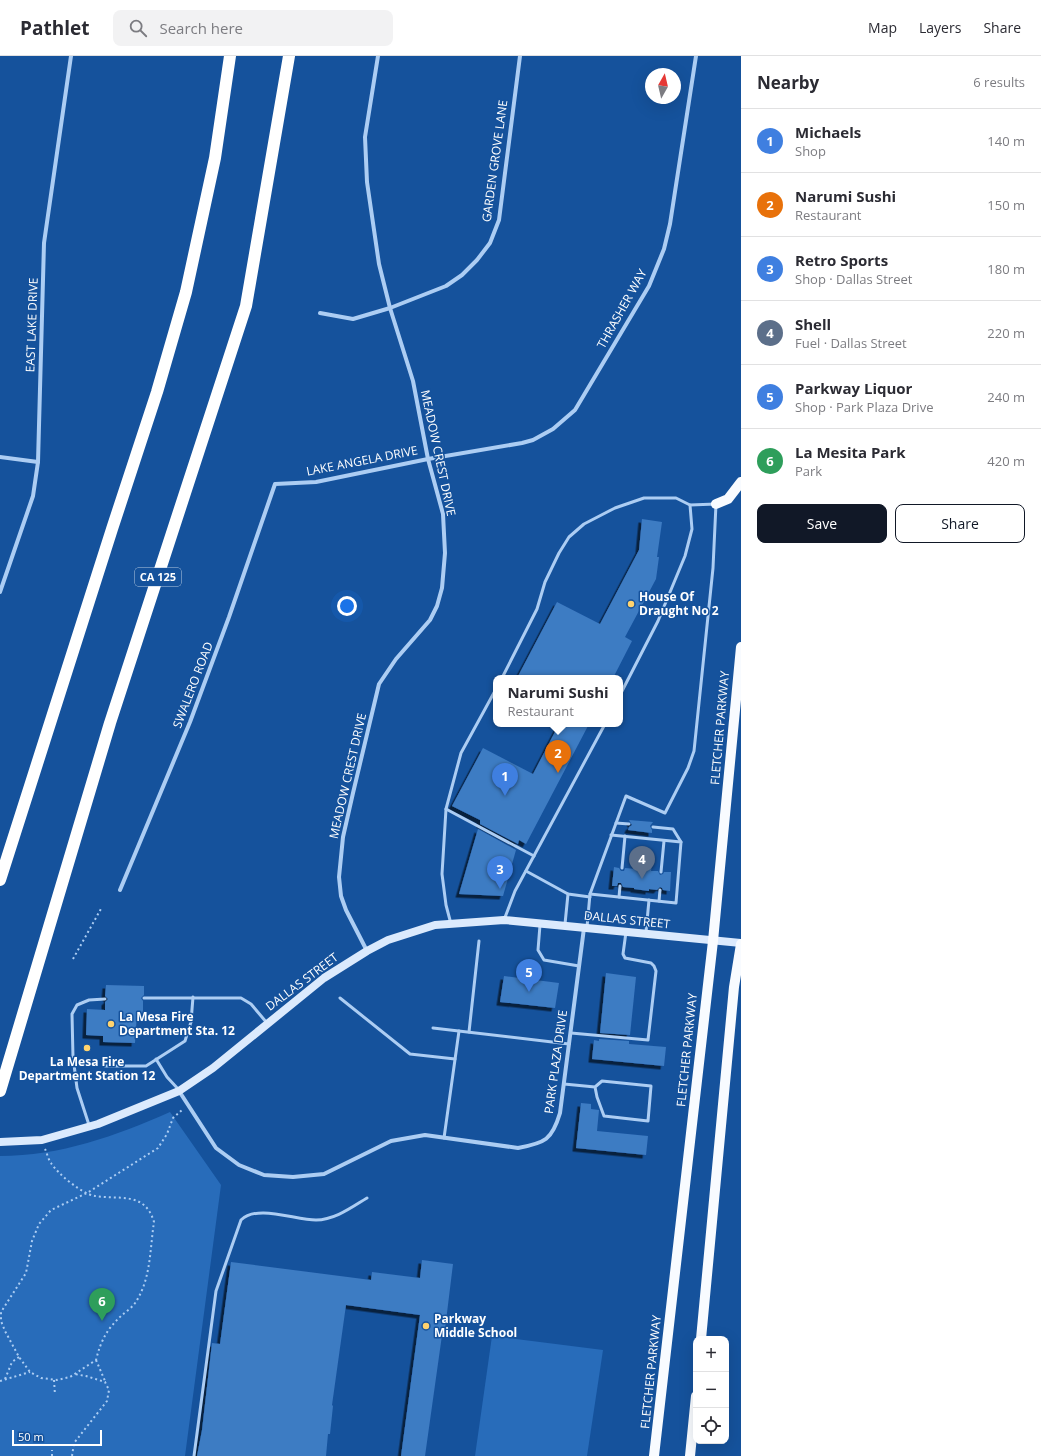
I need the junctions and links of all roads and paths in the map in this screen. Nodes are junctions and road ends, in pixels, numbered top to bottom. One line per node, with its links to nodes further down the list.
1 (71, 56): 11 (street, EAST LAKE DRIVE)
2 (230, 56): 34 (highway)
3 (289, 56): 72 (highway, CA 125)
4 (378, 56): 7 (street, MEADOW CREST DRIVE)
5 (520, 56): 7 (street, GARDEN GROVE LANE)
6 (696, 56): 10 (street, THRASHER WAY)
7 (390, 308): 8 (street, GARDEN GROVE LANE); 10 (street, MEADOW CREST DRIVE)
8 (320, 313)
9 (0, 457): 11 (street)
10 (428, 459): 13 (street, LAKE ANGELA DRIVE); 54 (street, MEADOW CREST DRIVE)
11 (38, 462): 16 (street, EAST LAKE DRIVE)
12 (741, 482): 14 (main road)
13 (275, 484): 36 (street, SWALERO ROAD)
14 (716, 504): 15 (lane); 23 (lane)
15 (690, 505): 18 (lane); 19 (lane)
16 (0, 592)
17 (741, 647): 52 (main road, FLETCHER PARKWAY)
18 (504, 675)
19 (623, 689)
20 (493, 694): 22 (lane)
21 (603, 727): 30 (lane)
22 (446, 809): 30 (lane); 46 (lane)
23 (616, 823): 24 (lane); 26 (lane)
24 (629, 824)
25 (652, 827): 29 (lane)
26 (611, 835): 27 (lane); 39 (lane)
27 (625, 836): 28 (lane); 31 (lane)
28 (664, 841): 29 (lane); 33 (lane)
29 (681, 842): 42 (lane)
30 (534, 856): 32 (lane)
31 (622, 868)
32 (526, 871): 38 (lane); 44 (lane)
33 (661, 872)
34 (0, 880)
35 (620, 886): 40 (lane)
36 (120, 890)
37 (660, 890): 42 (lane)
38 (568, 894): 39 (lane); 47 (lane)
39 (590, 896): 40 (lane); 48 (lane)
40 (619, 897): 41 (lane)
41 (649, 900): 42 (lane); 50 (lane)
42 (659, 901)
43 (102, 907): 55 (path)
44 (504, 920): 45 (street, DALLAS STREET); 46 (street, DALLAS STREET)
45 (540, 923): 47 (street, DALLAS STREET); 56 (lane)
46 (451, 924): 54 (street, DALLAS STREET)
47 (565, 926): 48 (street, DALLAS STREET)
48 (585, 928): 49 (street, DALLAS STREET); 56 (street, PARK PLAZA DRIVE)
49 (626, 932): 50 (street, DALLAS STREET); 65 (lane)
50 (646, 934): 52 (street, DALLAS STREET)
51 (479, 941): 64 (lane)
52 (713, 941): 53 (street, DALLAS STREET); 96 (main road, FLETCHER PARKWAY)
53 (741, 944): 81 (main road)
54 (367, 951): 61 (street, DALLAS STREET)
55 (73, 959)
56 (579, 966): 65 (street, PARK PLAZA DRIVE)
57 (193, 997): 58 (lane); 61 (lane); 67 (lane)
58 (144, 998)
59 (340, 998): 68 (lane)
60 (105, 999): 75 (lane)
61 (267, 1023): 73 (street, DALLAS STREET)
62 (433, 1028): 63 (lane)
63 (458, 1031): 64 (lane); 68 (lane)
64 (469, 1032): 66 (lane)
65 (571, 1033): 66 (street, PARK PLAZA DRIVE)
66 (569, 1044): 70 (street, PARK PLAZA DRIVE)
67 (156, 1059): 69 (lane); 73 (lane)
68 (455, 1059): 76 (lane)
69 (105, 1066)
70 (564, 1084): 71 (lane); 76 (street, PARK PLAZA DRIVE)
71 (595, 1087): 71 (lane)
72 (0, 1091)
73 (179, 1091): 74 (street, PARK PLAZA DRIVE); 75 (street, DALLAS STREET)
74 (187, 1105): 76 (street, PARK PLAZA DRIVE); 79 (path)
75 (89, 1127): 77 (street, DALLAS STREET)
76 (444, 1138)
77 (42, 1140): 78 (street, DALLAS STREET); 79 (path)
78 (0, 1142)
79 (87, 1193): 82 (path); 83 (path)
80 (367, 1198): 95 (lane)
81 (701, 1336)
82 (19, 1357): 84 (path); 86 (path)
83 (96, 1360): 85 (path); 89 (path)
84 (30, 1372): 86 (path); 87 (path)
85 (74, 1374): 87 (path); 89 (path)
86 (5, 1379): 88 (path)
87 (54, 1380): 90 (path)
88 (0, 1381)
89 (106, 1382): 94 (path)
90 (55, 1395)
91 (695, 1408): 97 (main road)
92 (52, 1450): 93 (path)
93 (52, 1456)
94 (72, 1456)
95 (194, 1456)
96 (654, 1456)
97 (690, 1456)

